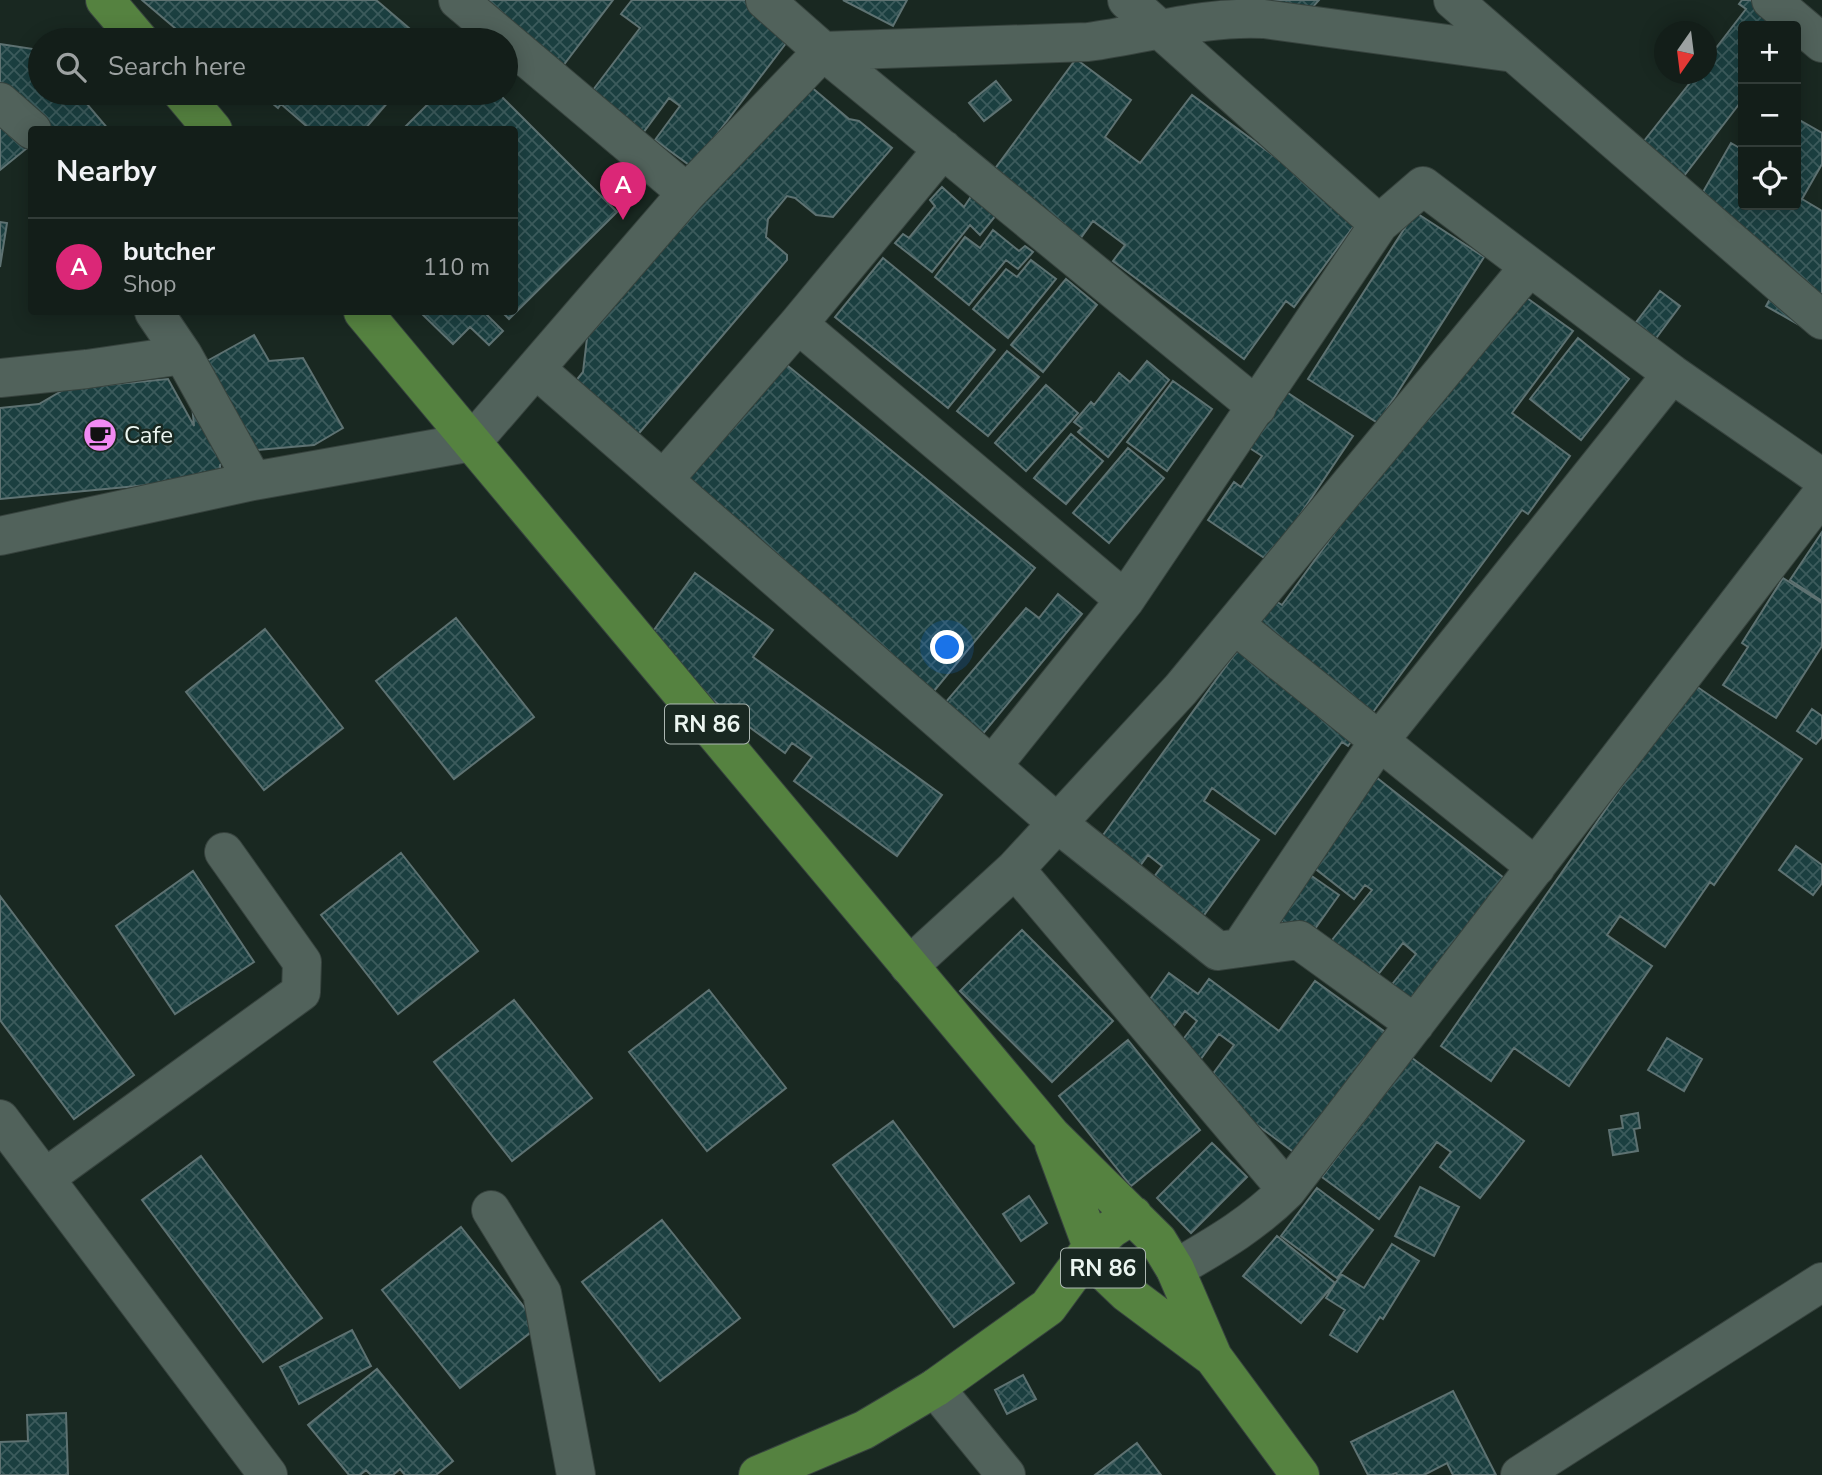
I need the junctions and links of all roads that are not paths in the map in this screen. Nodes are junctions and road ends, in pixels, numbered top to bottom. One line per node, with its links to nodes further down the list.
1 (106, 0): 8 (main road)
2 (458, 0): 9 (street)
3 (765, 0): 13 (street)
4 (804, 0): 13 (street)
5 (1127, 0): 10 (street)
6 (1453, 0): 14 (street)
7 (1772, 0): 11 (street)
8 (129, 28)
9 (491, 28)
10 (1163, 30): 13 (street); 14 (street); 21 (street)
11 (1822, 43)
12 (518, 51): 20 (street)
13 (823, 51): 19 (street); 20 (street)
14 (1514, 53): 25 (street)
15 (0, 102): 17 (street)
16 (192, 105): 18 (main road)
17 (28, 126)
18 (210, 126)
19 (943, 149): 26 (street); 31 (street)
20 (687, 193): 28 (street)
21 (1379, 224): 22 (street); 31 (street)
22 (1529, 267): 29 (street); 39 (street)
23 (156, 315): 27 (street)
24 (366, 315): 32 (main road, RN 86)
25 (1822, 320)
26 (798, 324): 34 (street); 38 (street)
27 (183, 355): 30 (street); 35 (street)
28 (536, 369): 32 (street); 34 (street)
29 (1672, 374): 33 (street); 40 (street)
30 (0, 377)
31 (1257, 407): 38 (street)
32 (472, 442): 35 (street); 47 (main road, RN 86)
33 (1822, 478)
34 (664, 479): 41 (street)
35 (253, 481): 37 (street)
36 (1822, 494): 44 (street)
37 (0, 536)
38 (1125, 600): 41 (street)
39 (1235, 625): 40 (street); 42 (street)
40 (1379, 741): 44 (street); 46 (street)
41 (992, 766): 42 (street)
42 (1056, 823): 45 (street); 46 (street)
43 (224, 852): 51 (street)
44 (1536, 867): 48 (street)
45 (1014, 869): 47 (street); 52 (street)
46 (1240, 948): 48 (street)
47 (909, 966): 50 (main road, RN 86)
48 (1415, 1024): 52 (street)
49 (0, 1119): 51 (street)
50 (1051, 1136): 54 (main road, RN 86); 55 (main road, RN 86)
51 (45, 1178): 62 (street)
52 (1286, 1190): 56 (street)
53 (491, 1210): 63 (street)
54 (1133, 1215): 55 (main road); 56 (main road, RN 86)
55 (1092, 1247): 58 (main road, RN 86); 59 (main road)
56 (1175, 1269): 58 (main road); 60 (main road, RN 86)
57 (1822, 1282): 67 (street)
58 (1127, 1293): 59 (main road); 60 (main road, RN 86)
59 (1048, 1307): 61 (main road)
60 (1213, 1357): 66 (main road, RN 86)
61 (936, 1388): 64 (main road); 65 (street)
62 (268, 1475)
63 (576, 1475)
64 (758, 1475)
65 (1006, 1475)
66 (1300, 1475)
67 (1520, 1475)

